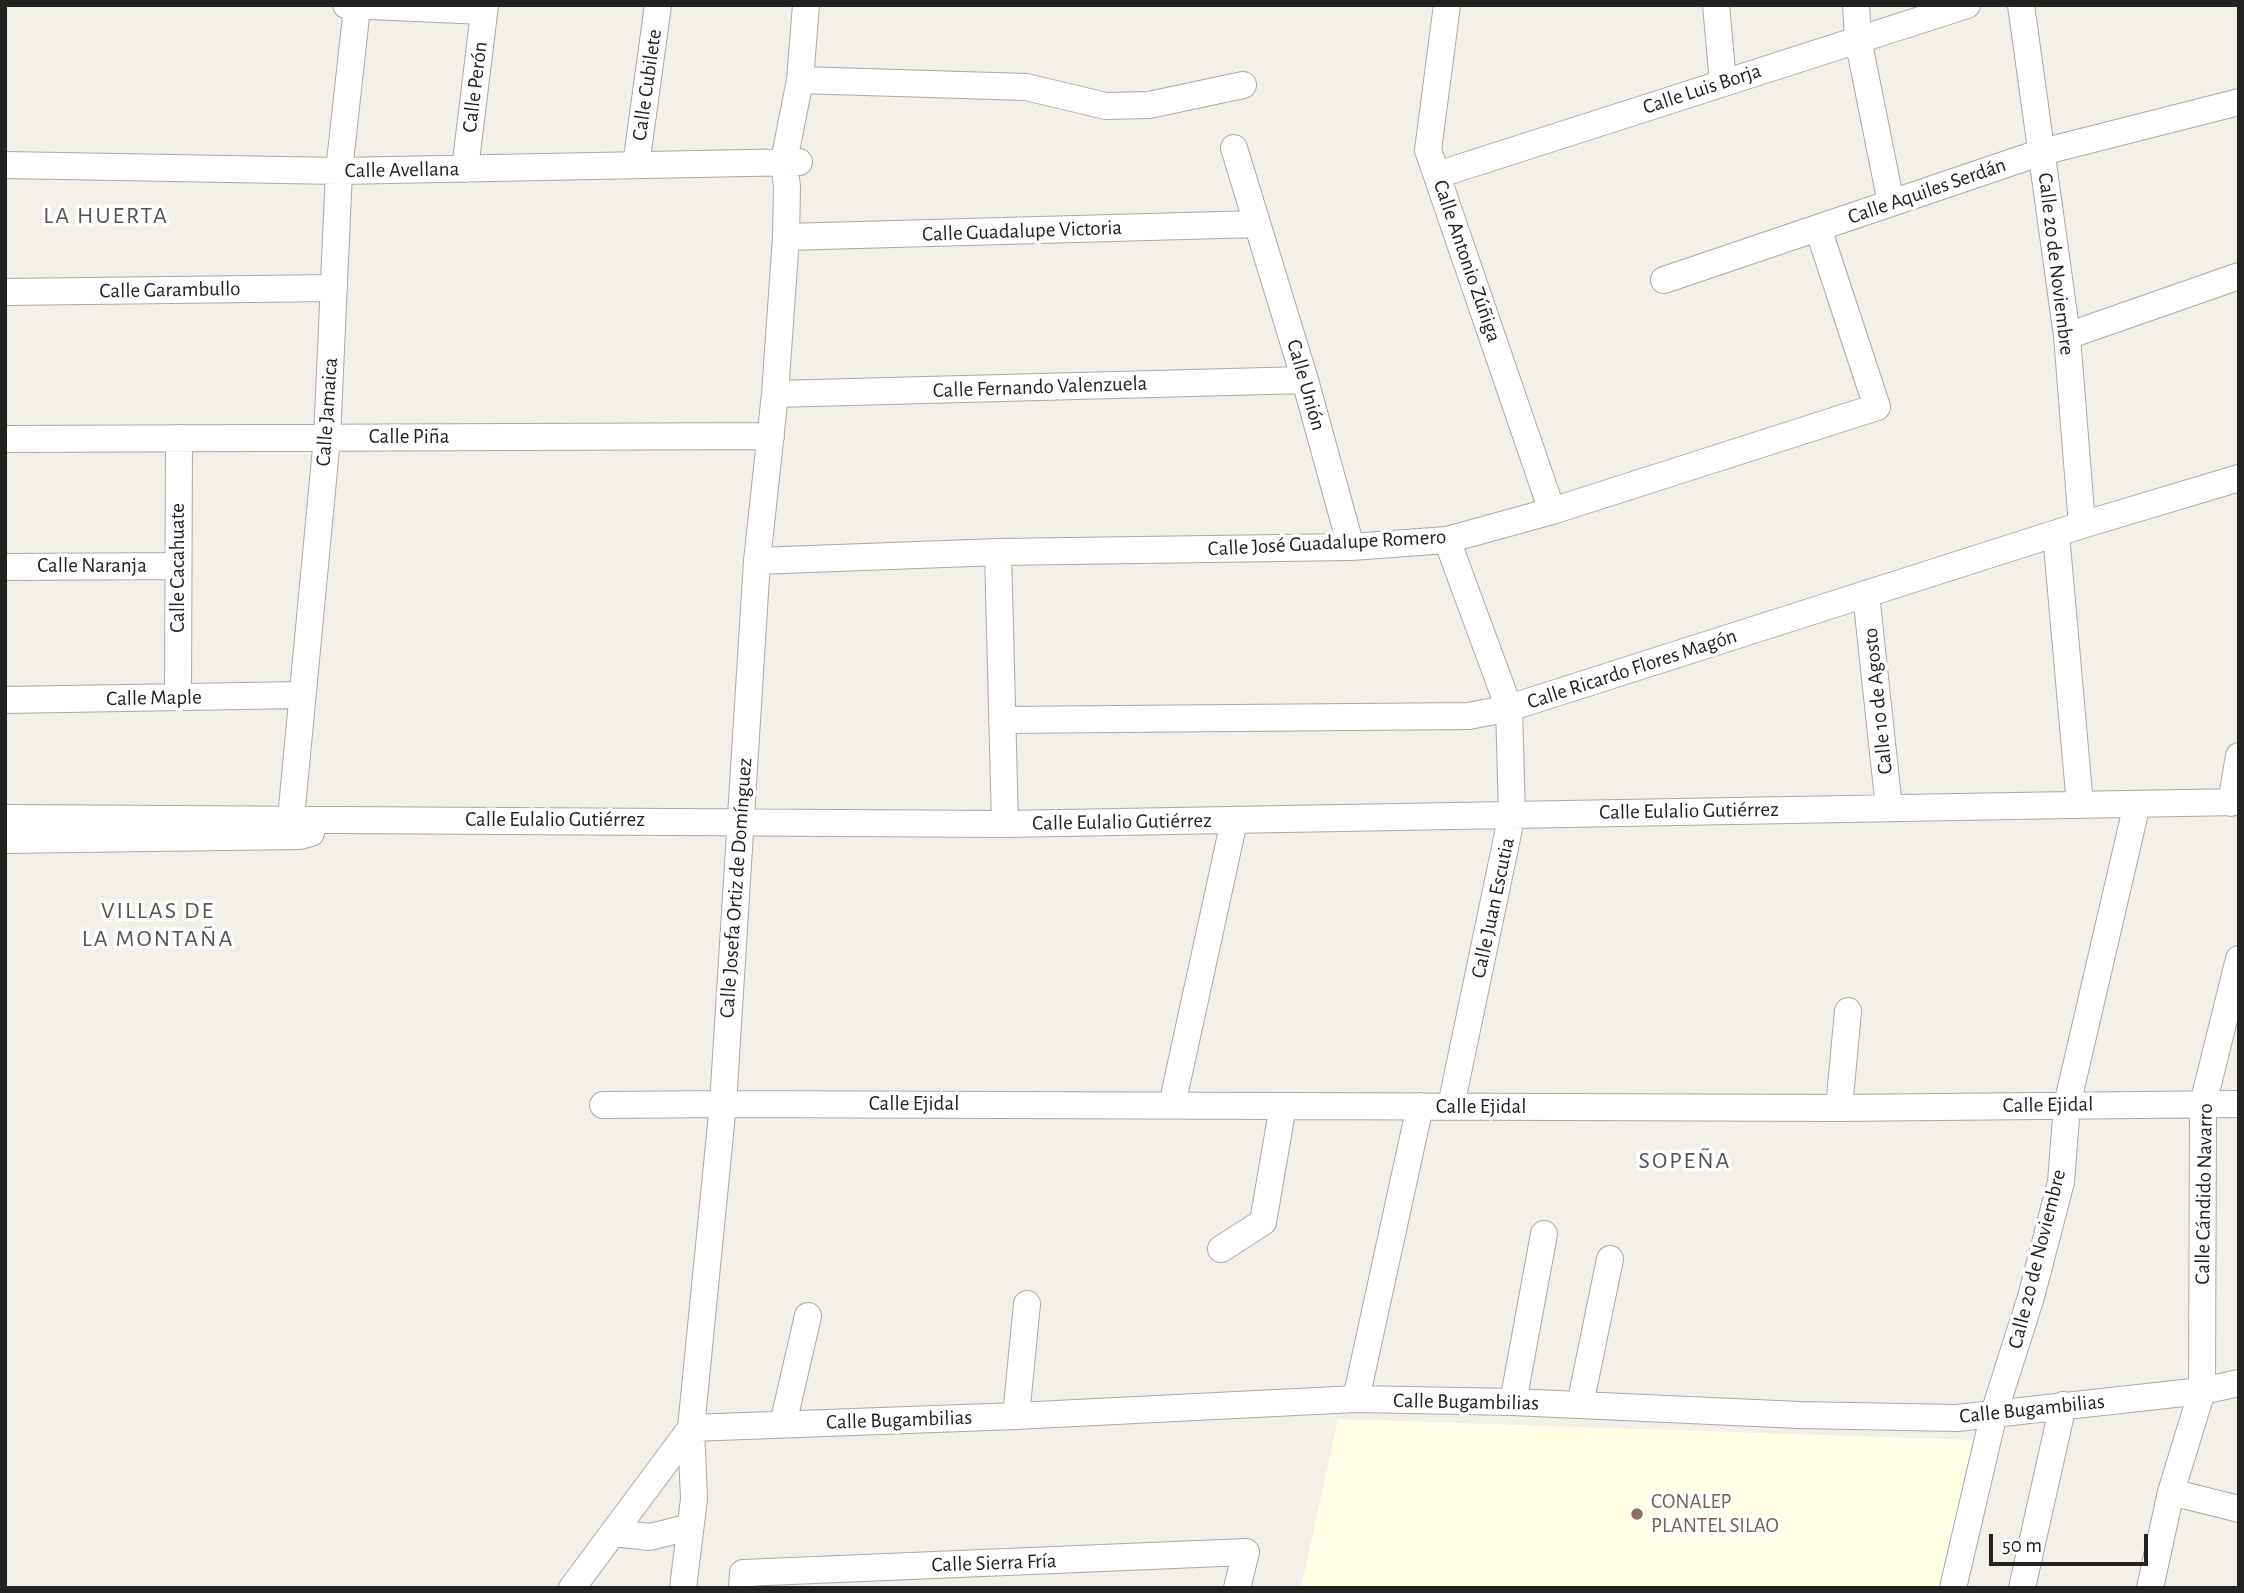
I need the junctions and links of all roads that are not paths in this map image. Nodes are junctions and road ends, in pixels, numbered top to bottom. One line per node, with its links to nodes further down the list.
1 (658, 5): 19 (street, Calle Cubilete)
2 (806, 5): 12 (street, Calle Josefa Ortiz de Domínguez)
3 (824, 5): 12 (street, Calle Josefa Ortiz de Domínguez)
4 (1447, 5): 23 (street, Calle Antonio Zúñiga)
5 (1716, 5): 13 (street)
6 (1856, 5): 11 (street)
7 (1967, 5): 11 (street, Calle Luis Borja)
8 (2021, 5): 17 (street, Calle 20 de Noviembre)
9 (351, 6): 10 (street); 22 (street, Calle Jamaica)
10 (484, 8): 20 (street, Calle Perón)
11 (1858, 39): 13 (street, Calle Luis Borja); 24 (street)
12 (808, 80): 14 (street); 21 (street, Calle Josefa Ortiz de Domínguez)
13 (1723, 82): 23 (street, Calle Luis Borja)
14 (1243, 85)
15 (2239, 102): 17 (street, Calle Aquiles Serdán)
16 (1234, 148): 25 (street, Calle Unión)
17 (2042, 152): 24 (street, Calle Aquiles Serdán); 32 (street, Calle 20 de Noviembre)
18 (5, 165): 22 (street, Calle Avellana)
19 (636, 166): 20 (street, Calle Avellana); 21 (street, Calle Avellana)
20 (465, 169): 22 (street, Calle Avellana)
21 (790, 170): 27 (street, Calle Josefa Ortiz de Domínguez)
22 (339, 171): 30 (street, Calle Jamaica)
23 (1437, 175): 40 (street, Calle Antonio Zúñiga)
24 (1891, 203): 26 (street, Calle Aquiles Serdán)
25 (1257, 224): 27 (street, Calle Guadalupe Victoria); 33 (street, Calle Unión)
26 (1818, 228): 29 (street, Calle Aquiles Serdán); 40 (street, Calle José Guadalupe Romero)
27 (786, 237): 34 (street, Calle Josefa Ortiz de Domínguez)
28 (2239, 276): 32 (street)
29 (1664, 280)
30 (334, 288): 31 (street, Calle Garambullo); 37 (street, Calle Jamaica)
31 (5, 292)
32 (2067, 336): 41 (street, Calle 20 de Noviembre)
33 (1305, 380): 34 (street, Calle Fernando Valenzuela); 44 (street, Calle Unión)
34 (775, 394): 35 (street, Calle Josefa Ortiz de Domínguez)
35 (771, 436): 37 (street, Calle Piña); 46 (street, Calle Josefa Ortiz de Domínguez)
36 (178, 438): 37 (street, Calle Piña); 38 (street, Calle Piña); 47 (street, Calle Cacahuate)
37 (327, 438): 50 (street, Calle Jamaica)
38 (5, 439)
39 (2239, 478): 41 (street, Calle Ricardo Flores Magón)
40 (1552, 511): 43 (street, Calle José Guadalupe Romero)
41 (2082, 524): 42 (street, Calle Ricardo Flores Magón)
42 (2056, 534): 49 (street, Calle Ricardo Flores Magón); 58 (street)
43 (1447, 540): 44 (street, Calle José Guadalupe Romero); 53 (street, Calle Juan Escutia)
44 (1351, 547): 45 (street, Calle José Guadalupe Romero)
45 (998, 552): 46 (street, Calle José Guadalupe Romero); 54 (street)
46 (757, 561): 64 (street, Calle Josefa Ortiz de Domínguez)
47 (178, 566): 48 (street, Calle Naranja); 51 (street, Calle Cacahuate)
48 (5, 567)
49 (1866, 594): 53 (street, Calle Ricardo Flores Magón); 59 (street, Calle 10 de Agosto)
50 (302, 695): 51 (street, Calle Maple); 62 (street, Calle Jamaica)
51 (178, 698): 52 (street, Calle Maple)
52 (5, 700)
53 (1509, 708): 54 (street, Calle Ricardo Flores Magón); 60 (street, Calle Juan Escutia)
54 (1002, 720): 66 (street)
55 (2239, 756): 56 (street)
56 (2235, 802): 57 (street, Calle Eulalio Gutiérrez)
57 (2137, 804): 58 (street, Calle Eulalio Gutiérrez); 75 (street, Calle 20 de Noviembre)
58 (2080, 805): 59 (street, Calle Eulalio Gutiérrez)
59 (1889, 808): 60 (street, Calle Eulalio Gutiérrez)
60 (1513, 814): 65 (street, Calle Eulalio Gutiérrez); 77 (street, Calle Juan Escutia)
61 (5, 818): 62 (street, Calle Eulalio Gutiérrez)
62 (290, 818): 63 (street, Calle Eulalio Gutiérrez)
63 (374, 818): 64 (street, Calle Eulalio Gutiérrez); 67 (street)
64 (740, 821): 66 (street, Calle Eulalio Gutiérrez); 70 (street, Calle Josefa Ortiz de Domínguez)
65 (1234, 821): 66 (street, Calle Eulalio Gutiérrez); 74 (street)
66 (1005, 824)
67 (5, 840)
68 (2239, 959): 71 (street, Calle Cándido Navarro)
69 (1848, 1011): 79 (street)
70 (723, 1104): 73 (street, Calle Ejidal); 74 (street, Calle Ejidal); 94 (street, Calle Josefa Ortiz de Domínguez)
71 (2203, 1104): 72 (street, Calle Ejidal); 75 (street, Calle Ejidal); 86 (street, Calle Cándido Navarro)
72 (2239, 1104)
73 (603, 1105)
74 (1172, 1105): 76 (street, Calle Ejidal)
75 (2067, 1105): 79 (street, Calle Ejidal); 91 (street, Calle 20 de Noviembre)
76 (1283, 1106): 78 (street, Calle Ejidal); 81 (street)
77 (1451, 1106): 78 (street, Calle Ejidal); 79 (street, Calle Ejidal)
78 (1420, 1107): 87 (street)
79 (1839, 1108)
80 (1544, 1234): 88 (street)
81 (1221, 1249)
82 (1610, 1259): 89 (street)
83 (1027, 1304): 92 (street)
84 (808, 1316): 93 (street)
85 (2239, 1383): 86 (street, Calle Bugambilias)
86 (2202, 1391): 90 (street, Calle Bugambilias); 95 (street, Calle Cándido Navarro)
87 (1356, 1399): 88 (street, Calle Bugambilias); 92 (street, Calle Bugambilias)
88 (1513, 1402): 89 (street, Calle Bugambilias)
89 (1580, 1405): 91 (street, Calle Bugambilias)
90 (2063, 1405): 91 (street, Calle Bugambilias); 104 (street)
91 (1994, 1413): 103 (street, Calle 20 de Noviembre)
92 (1016, 1416): 93 (street, Calle Bugambilias)
93 (783, 1424): 94 (street, Calle Bugambilias)
94 (691, 1428): 97 (street, Calle Josefa Ortiz de Domínguez); 98 (street)
95 (2171, 1492): 96 (street); 105 (street, Calle Cándido Navarro)
96 (2239, 1510)
97 (690, 1527): 98 (street); 101 (street, Calle Josefa Ortiz de Domínguez)
98 (613, 1533): 100 (street)
99 (743, 1581): 102 (street, Calle Sierra Fría)
100 (572, 1588)
101 (682, 1588)
102 (1237, 1588)
103 (1953, 1588)
104 (2022, 1588)
105 (2150, 1588)

